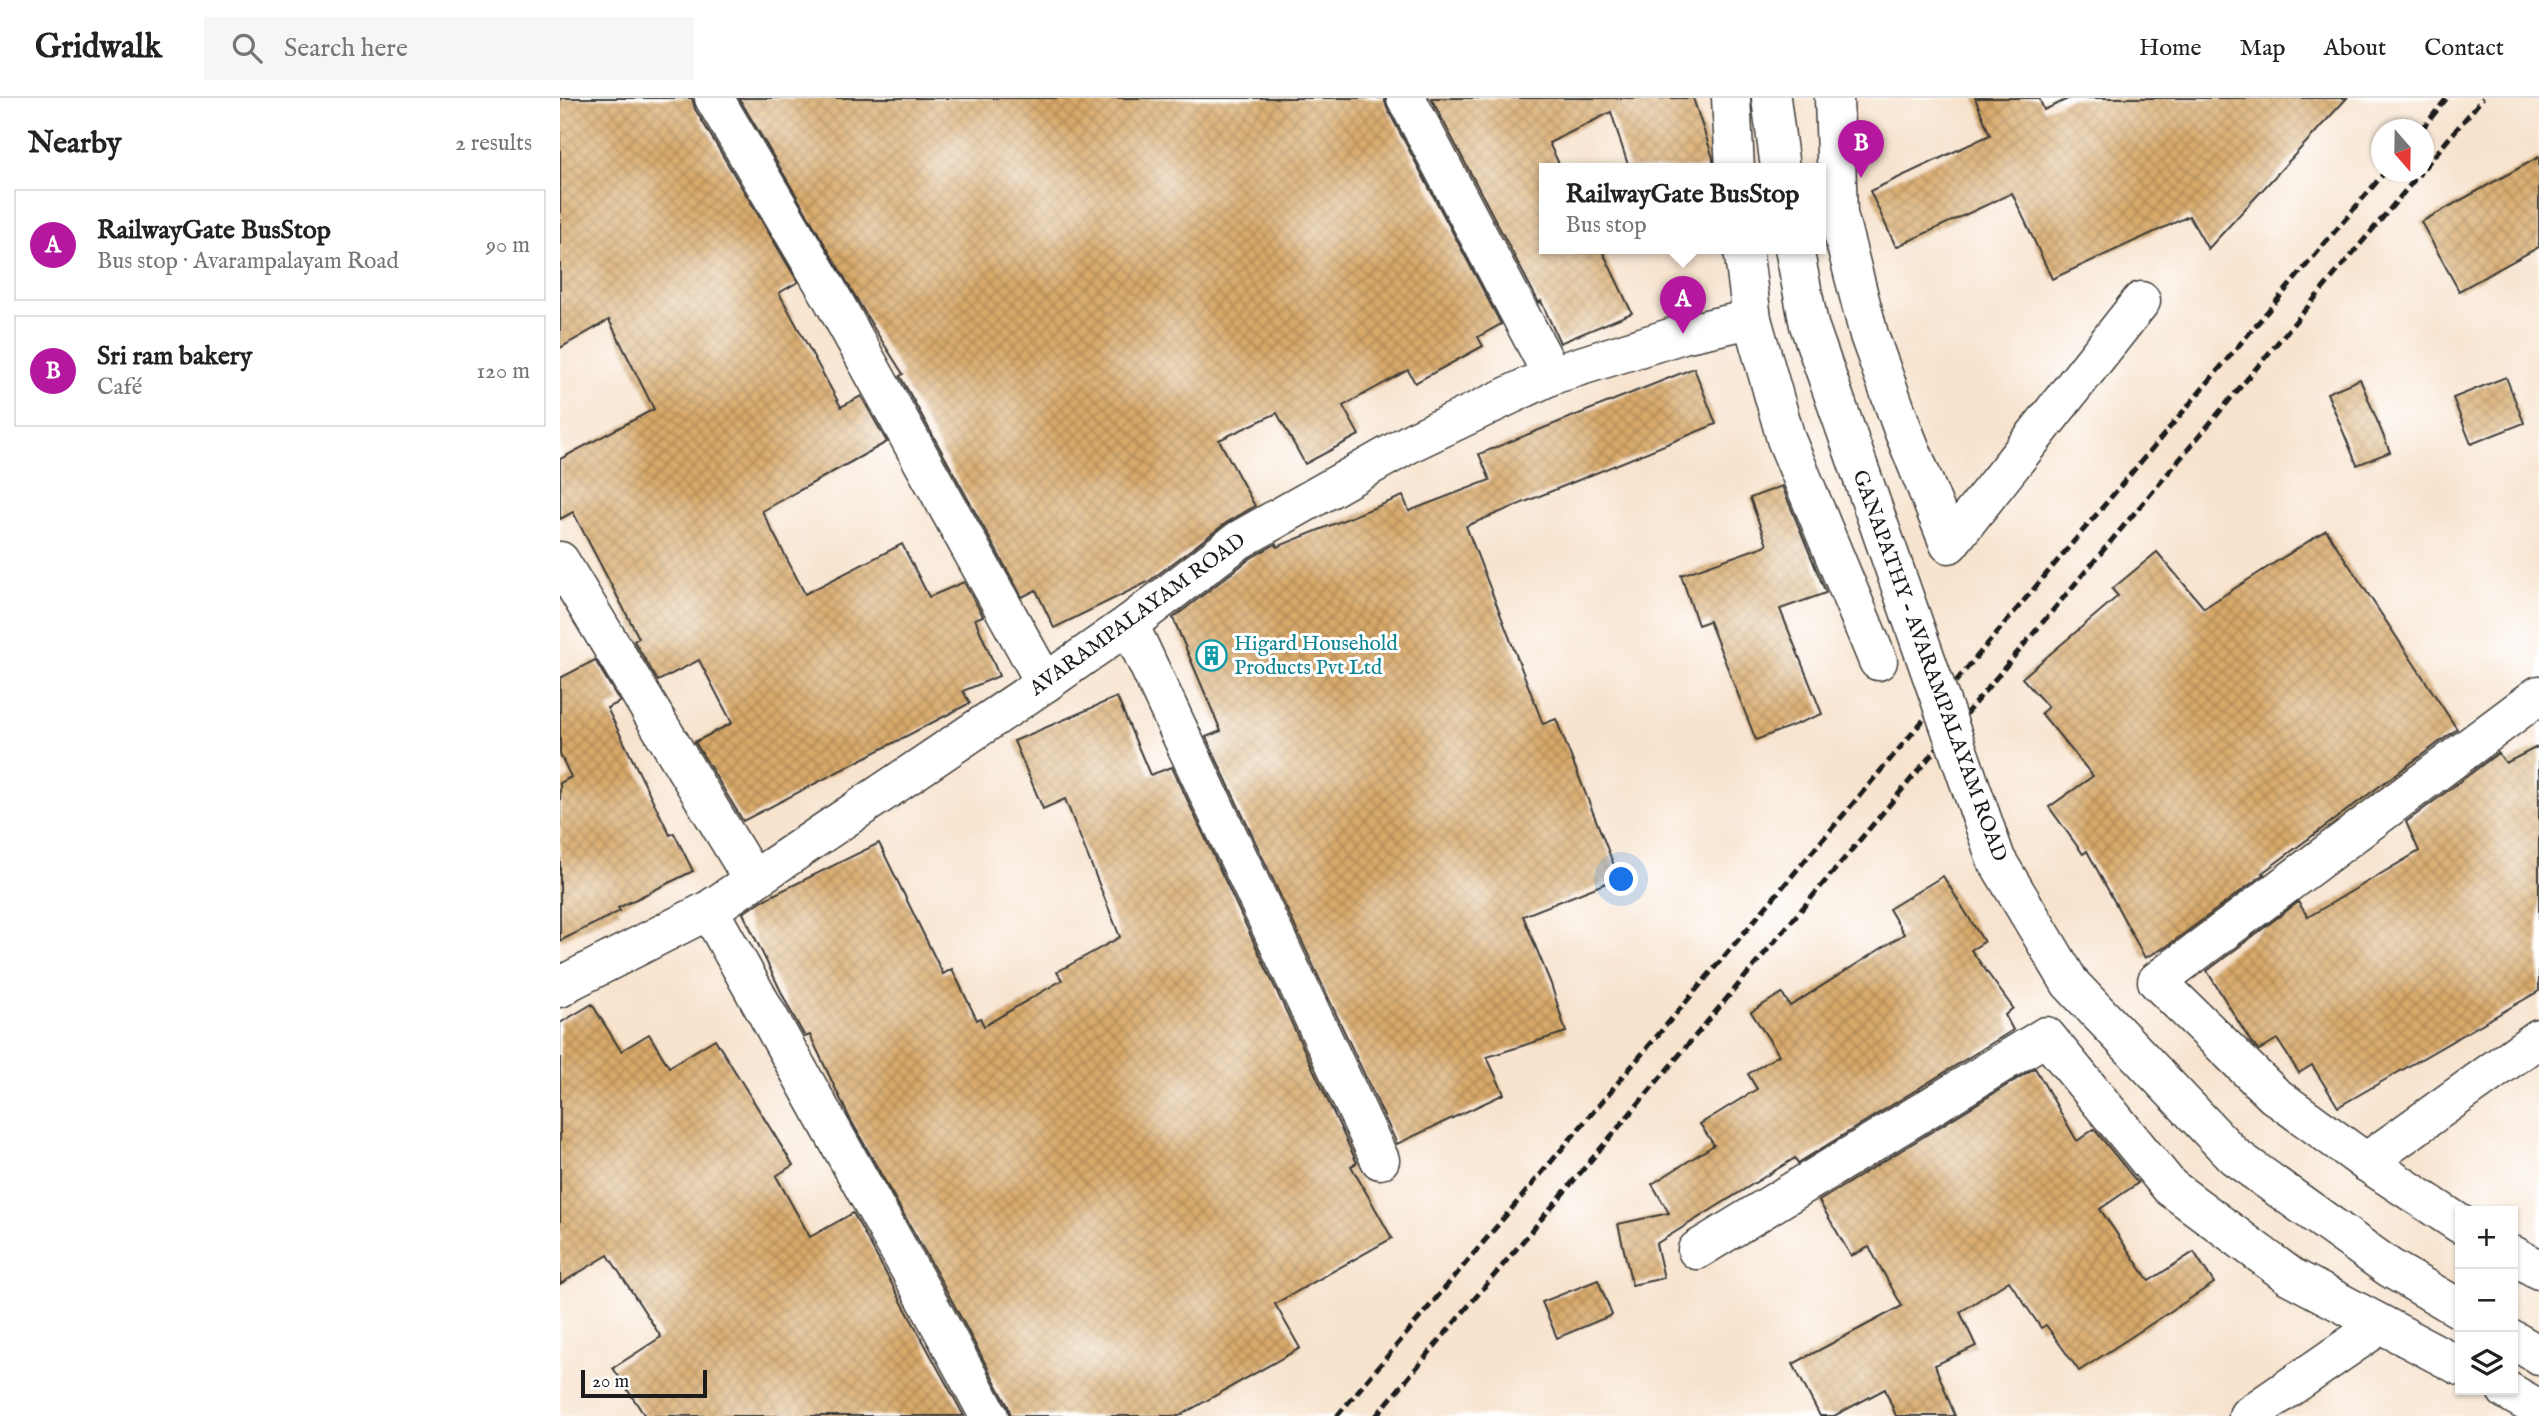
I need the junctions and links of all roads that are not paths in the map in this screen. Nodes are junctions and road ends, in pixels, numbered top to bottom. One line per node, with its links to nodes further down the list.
1 (714, 98): 16 (street)
2 (1406, 98): 12 (street)
3 (1731, 98): 6 (street)
4 (1771, 98): 7 (street)
5 (1834, 98): 10 (street)
6 (1735, 163)
7 (1779, 163)
8 (1744, 254): 11 (street)
9 (1795, 254): 28 (street, GANAPATHY - AVARAMPALAYAM ROAD, bridge)
10 (2141, 301)
11 (1752, 319): 12 (street, AVARAMPALAYAM ROAD); 15 (street)
12 (1552, 375): 14 (street, AVARAMPALAYAM ROAD)
13 (560, 561): 18 (street)
14 (1129, 624): 16 (street, AVARAMPALAYAM ROAD); 22 (street)
15 (1878, 661)
16 (1045, 684): 18 (street, AVARAMPALAYAM ROAD)
17 (2539, 695): 23 (street)
18 (753, 880): 19 (street, AVARAMPALAYAM ROAD)
19 (709, 910): 20 (street, AVARAMPALAYAM ROAD); 35 (street)
20 (563, 978)
21 (2539, 1038): 23 (street)
22 (1380, 1160)
23 (2366, 1162): 24 (street)
24 (2455, 1221)
25 (1697, 1250): 29 (street)
26 (2518, 1258): 27 (street)
27 (2539, 1270)
28 (2455, 1306)
29 (2380, 1325): 32 (street); 36 (street)
30 (2518, 1343): 31 (street)
31 (2539, 1355)
32 (2455, 1363)
33 (2515, 1395): 34 (street)
34 (2539, 1409)
35 (989, 1416)
36 (2248, 1416)

